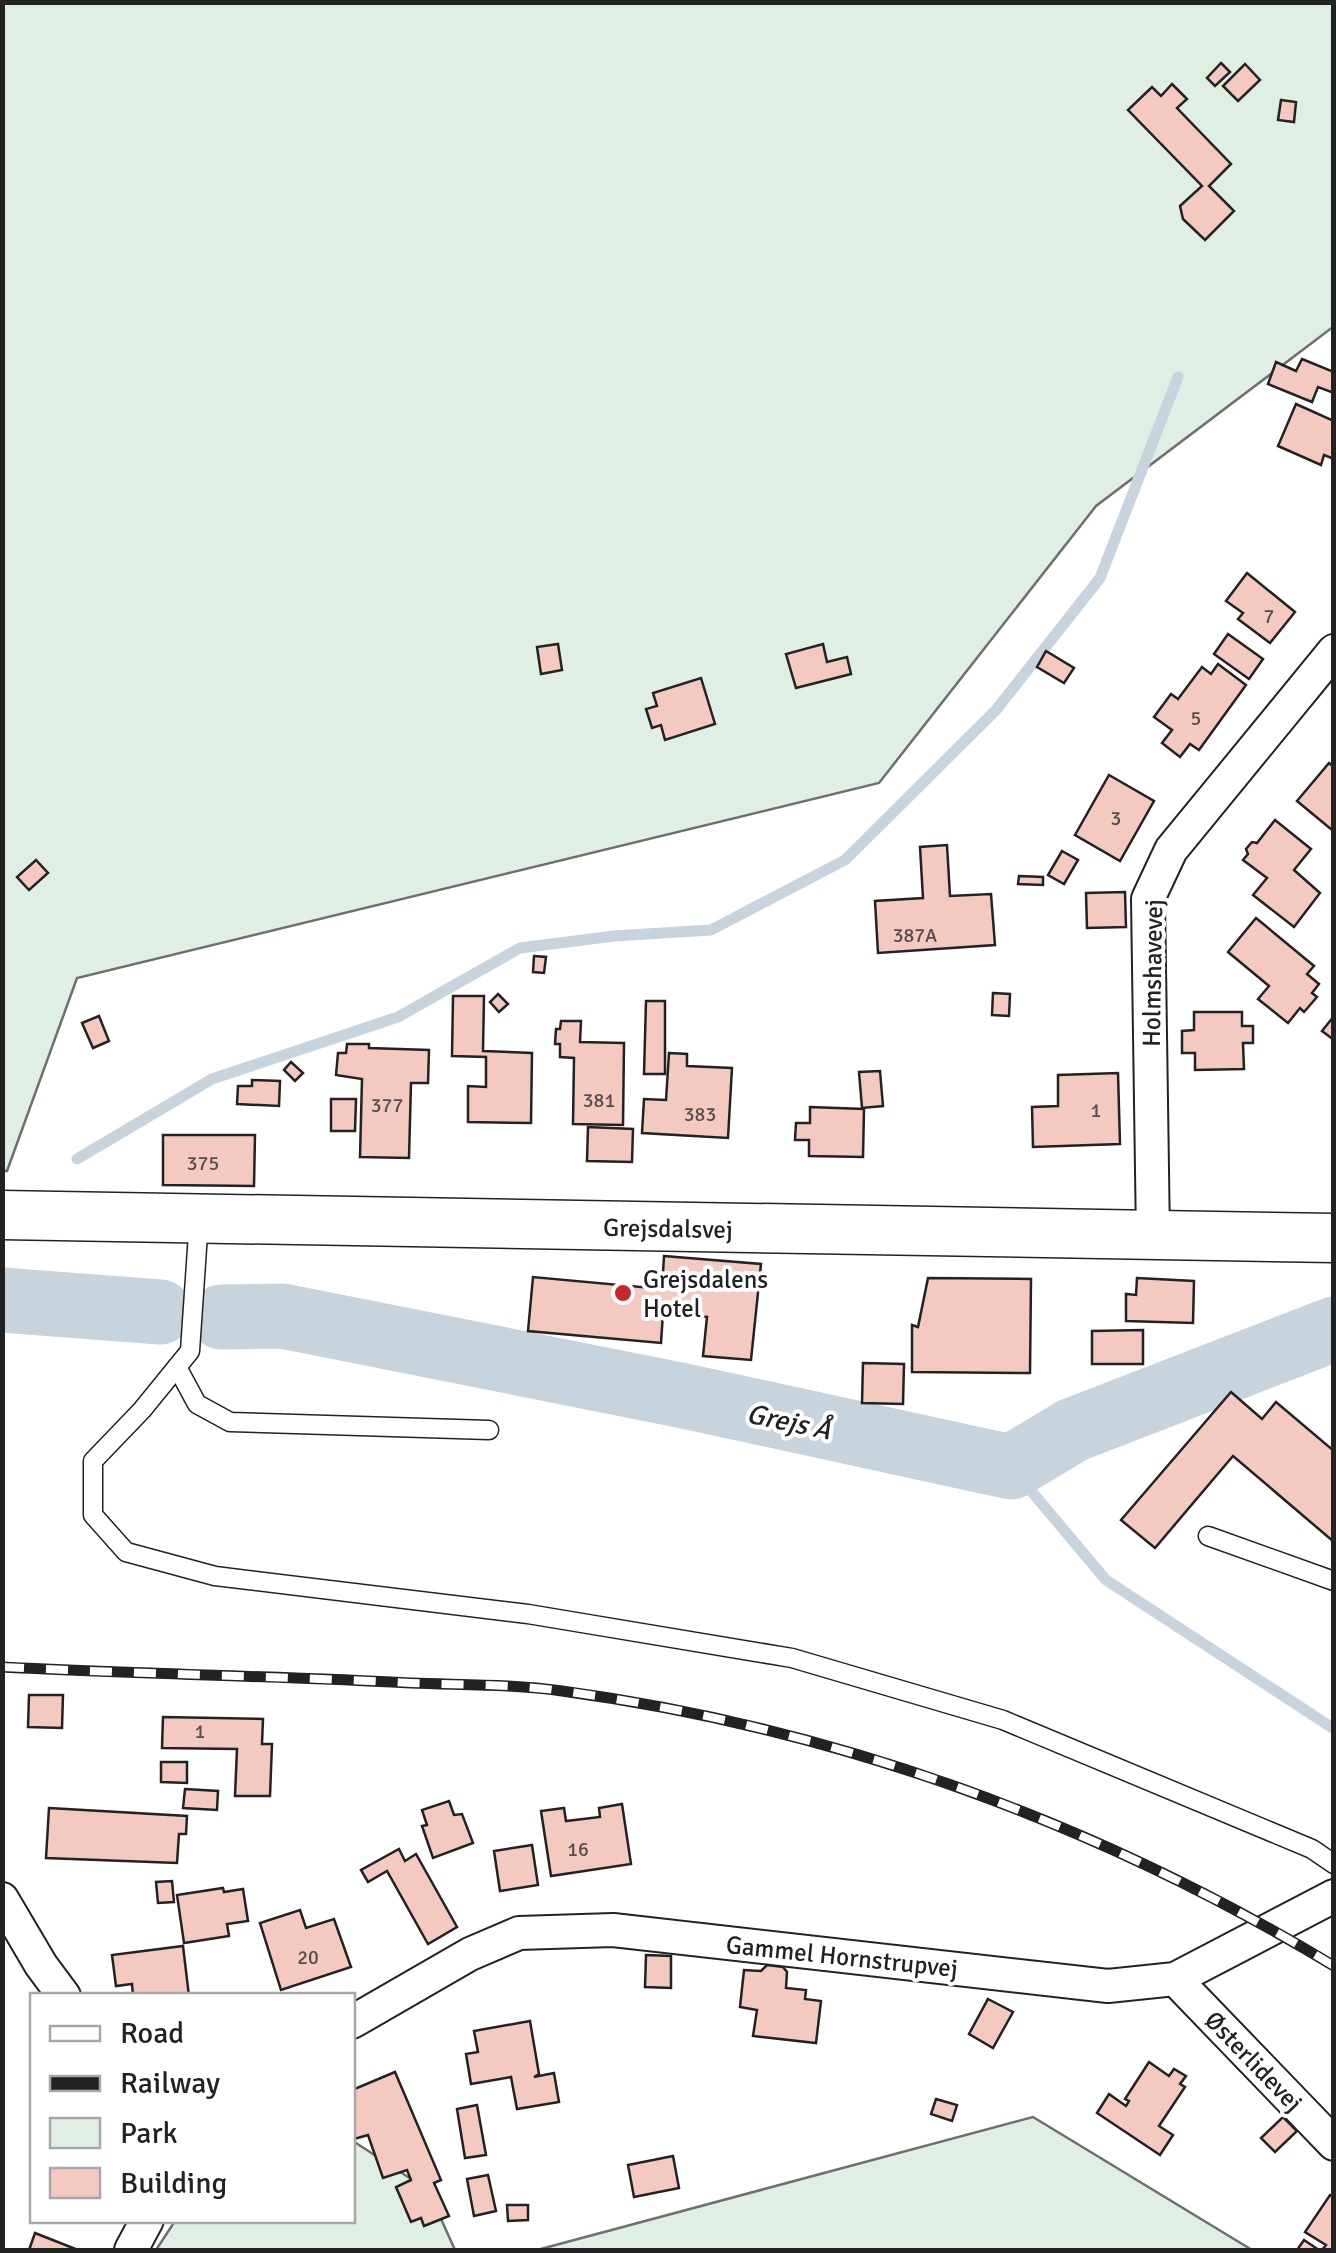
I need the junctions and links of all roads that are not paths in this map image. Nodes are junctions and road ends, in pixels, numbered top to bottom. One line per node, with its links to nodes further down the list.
1 (1334, 651): 4 (street, Holmshavevej)
2 (2, 1215): 3 (street, Grejsdalsvej)
3 (200, 1219): 4 (street, Grejsdalsvej); 6 (lane)
4 (1152, 1236): 5 (street, Grejsdalsvej)
5 (1334, 1238)
6 (177, 1368): 7 (lane); 10 (lane)
7 (488, 1430)
8 (1208, 1536): 9 (lane)
9 (1334, 1581)
10 (1334, 1864)
11 (1334, 1896): 13 (street, Gammel Hornstrupvej)
12 (2, 1899): 14 (street)
13 (1175, 1979): 15 (street, Gammel Hornstrupvej); 16 (street, Østerlidevej)
14 (62, 1993)
15 (355, 2020)
16 (1334, 2144)
17 (144, 2223): 18 (street)
18 (131, 2250)

